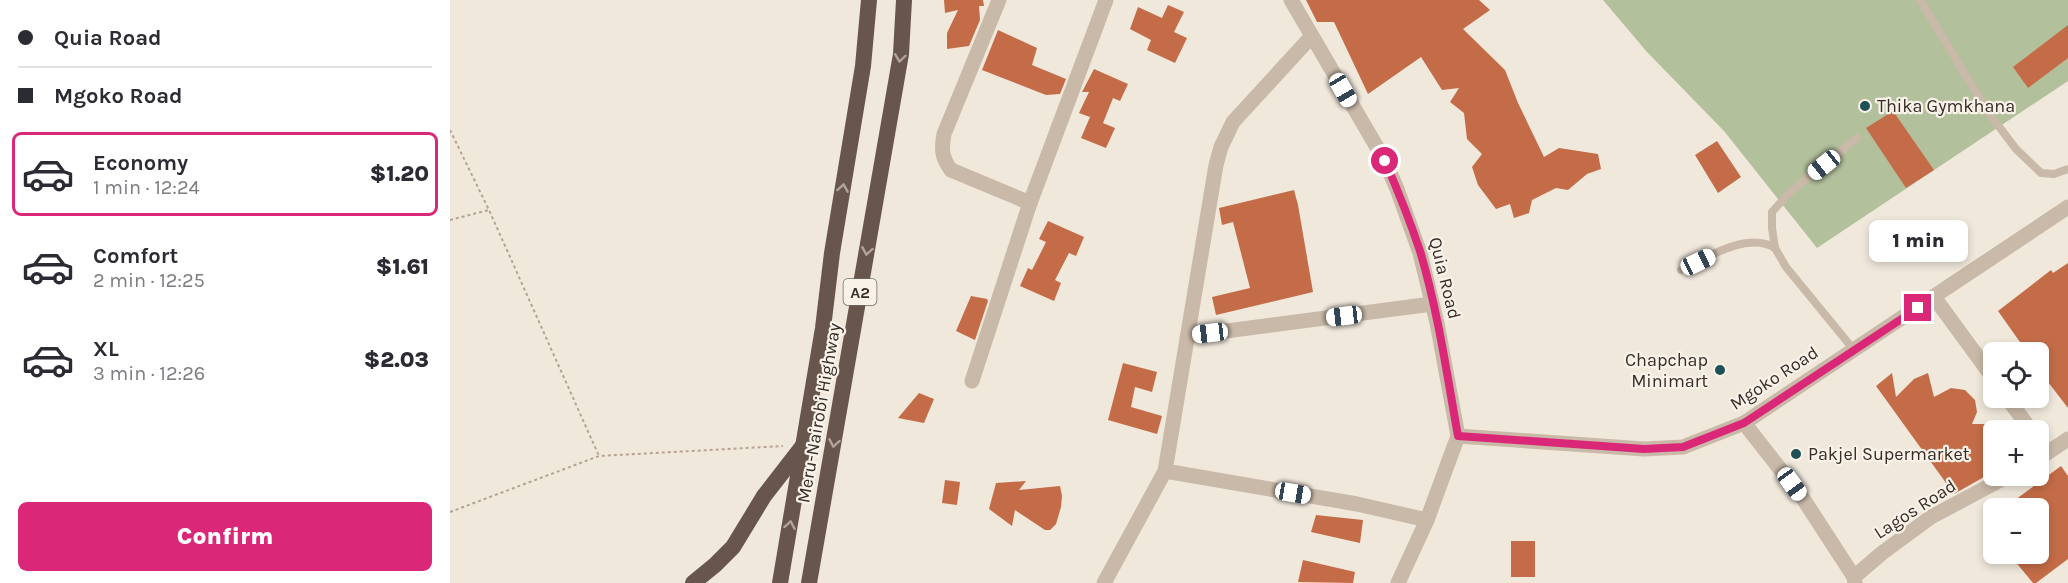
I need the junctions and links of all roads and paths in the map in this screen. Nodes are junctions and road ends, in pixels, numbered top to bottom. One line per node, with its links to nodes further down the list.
1 (868, 0): 26 (highway, Meru-Nairobi Highway / A2, one-way to 1)
2 (904, 0): 33 (highway, Meru-Nairobi Highway / A2, one-way to 33)
3 (999, 0): 11 (street)
4 (1106, 0): 11 (street)
5 (1291, 0): 7 (street, Quia Road)
6 (1920, 0): 10 (lane)
7 (1311, 37): 18 (street, Quia Road); 19 (street)
8 (450, 130): 13 (path)
9 (1857, 138): 15 (lane)
10 (2068, 169)
11 (1030, 203): 22 (street)
12 (2068, 207): 17 (street, Mgoko Road)
13 (489, 210): 14 (path); 28 (path)
14 (450, 220)
15 (1775, 248): 16 (lane); 20 (lane)
16 (1681, 270)
17 (1934, 297): 20 (street, Mgoko Road); 21 (street)
18 (1432, 304): 19 (street); 24 (street, Quia Road)
19 (1188, 336): 29 (street)
20 (1854, 350): 23 (street, Mgoko Road)
21 (1983, 364)
22 (972, 381)
23 (1744, 423): 24 (street, Mgoko Road); 34 (street)
24 (1458, 436): 32 (street)
25 (2068, 439): 27 (street)
26 (804, 444): 28 (path); 35 (highway); 36 (highway, Meru-Nairobi Highway / A2, one-way to 26)
27 (2049, 448)
28 (599, 456): 31 (path)
29 (1165, 471): 32 (street); 39 (street)
30 (1989, 486): 34 (street, Lagos Road)
31 (450, 512)
32 (1427, 520): 40 (street)
33 (819, 527): 37 (highway, Meru-Nairobi Highway / A2); 38 (highway)
34 (1854, 580)
35 (693, 583)
36 (780, 583)
37 (809, 583)
38 (820, 583)
39 (1104, 583)
40 (1398, 583)

